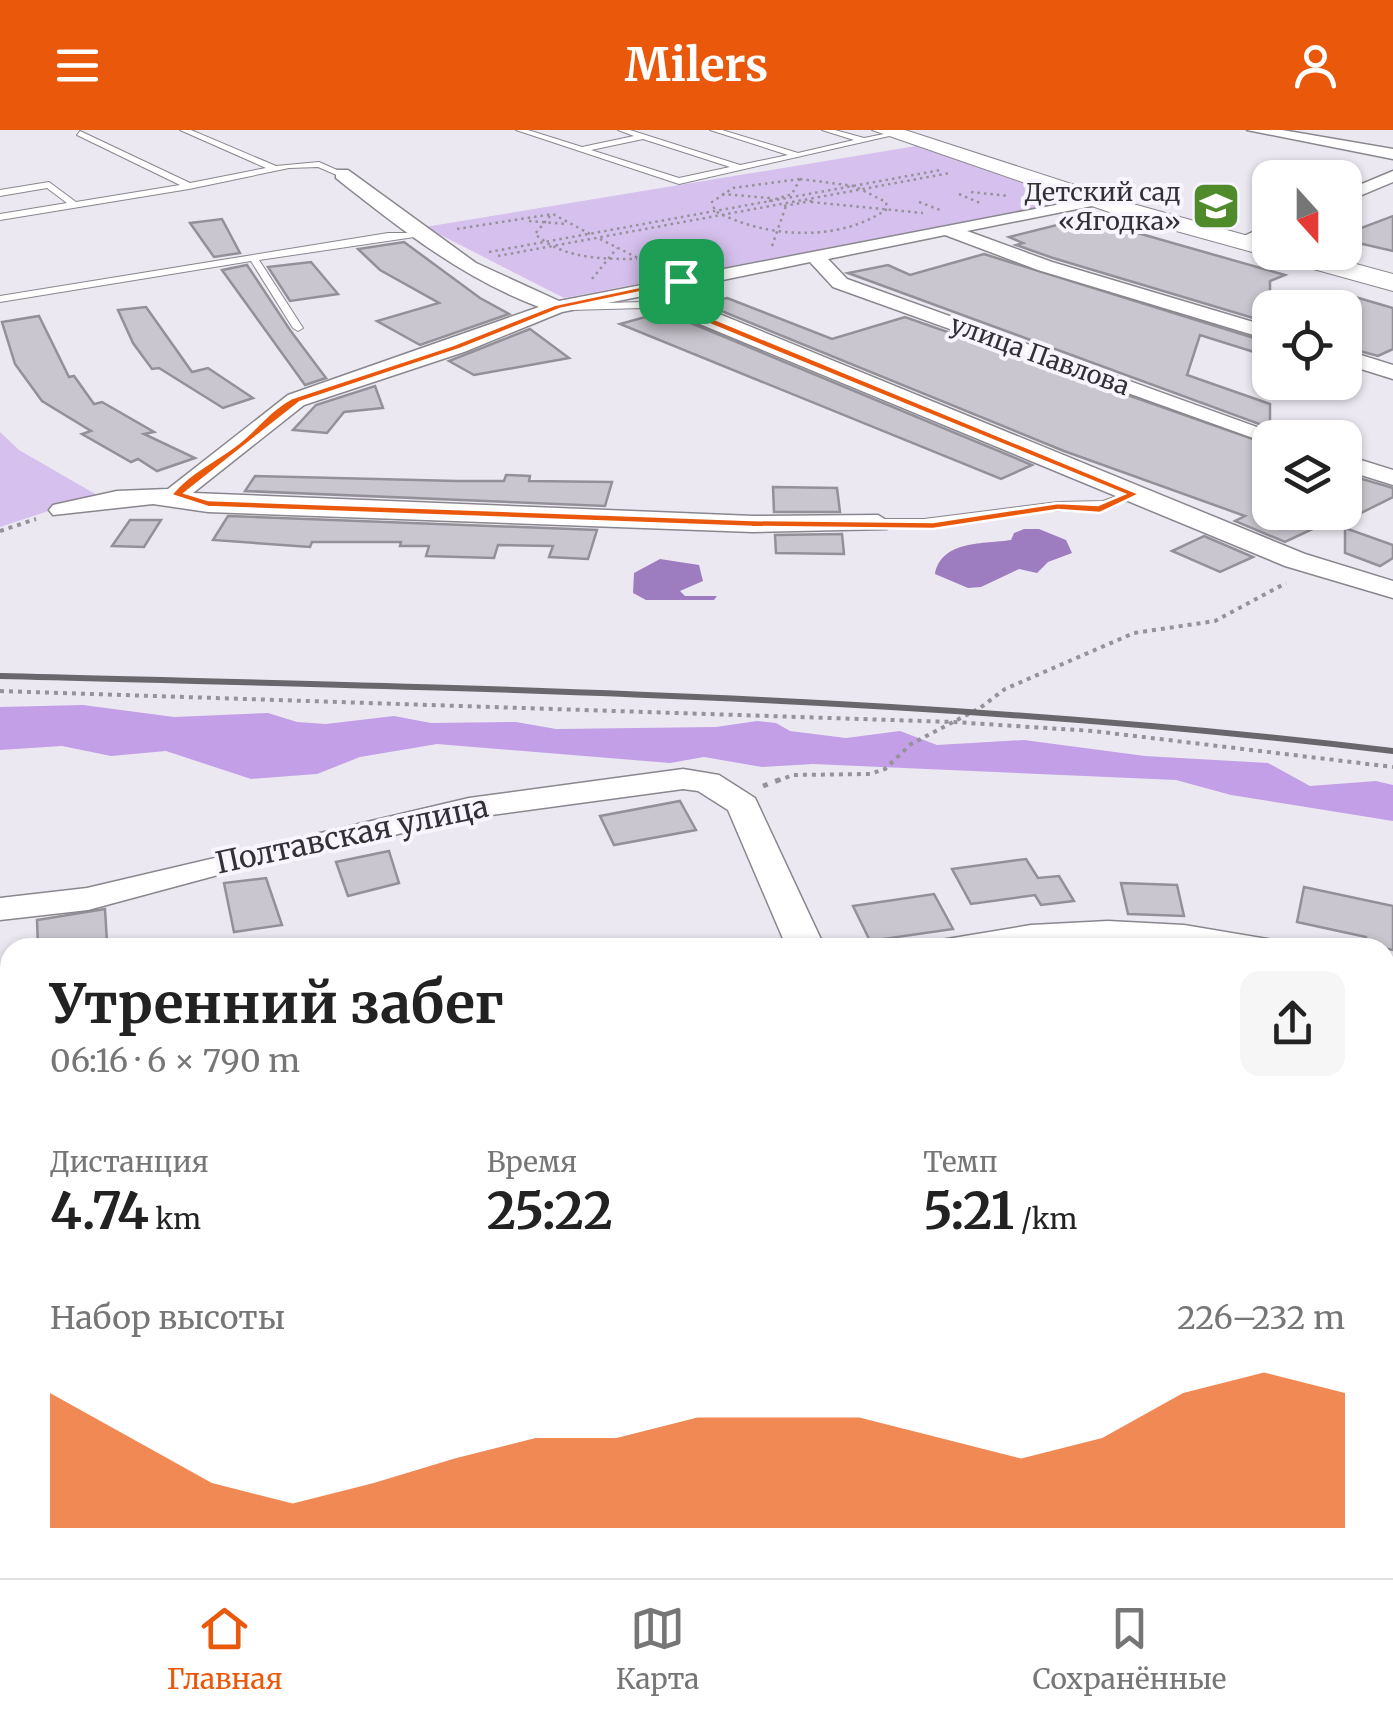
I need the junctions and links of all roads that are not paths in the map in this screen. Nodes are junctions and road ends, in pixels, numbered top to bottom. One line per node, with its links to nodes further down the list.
1 (92, 130): 19 (lane)
2 (184, 130): 15 (lane)
3 (230, 130): 4 (lane)
4 (252, 130)
5 (520, 130): 12 (lane)
6 (622, 130): 11 (lane)
7 (714, 130): 14 (lane)
8 (826, 130): 10 (lane)
9 (1255, 130): 13 (street)
10 (879, 135): 14 (lane); 22 (street)
11 (644, 137): 12 (lane); 16 (lane)
12 (582, 150): 16 (lane)
13 (1393, 154)
14 (798, 155): 16 (lane)
15 (274, 168): 17 (lane); 19 (lane)
16 (742, 168)
17 (342, 174): 28 (street)
18 (1393, 176): 20 (street)
19 (189, 186): 25 (lane)
20 (1362, 190)
21 (0, 193): 25 (lane)
22 (1096, 200): 27 (street); 30 (street)
23 (1362, 201): 24 (street)
24 (1377, 204)
25 (74, 205): 26 (lane)
26 (0, 217)
27 (949, 231): 32 (street); 41 (street)
28 (416, 236): 33 (lane); 38 (street)
29 (1252, 237): 30 (street)
30 (1240, 242): 31 (street)
31 (1252, 245)
32 (815, 256): 35 (street); 44 (street, улица Павлова)
33 (253, 258): 37 (lane); 40 (lane)
34 (1345, 270): 36 (street)
35 (681, 281): 38 (street); 39 (street)
36 (1393, 283)
37 (0, 299)
38 (557, 307): 39 (lane); 48 (street)
39 (685, 310): 47 (street)
40 (298, 328)
41 (1252, 329)
42 (1362, 362): 43 (street)
43 (1393, 372)
44 (1252, 430)
45 (1362, 468): 46 (street)
46 (1393, 478)
47 (1134, 494): 50 (lane); 51 (street)
48 (177, 495): 49 (street); 50 (street)
49 (62, 510)
50 (878, 523)
51 (1389, 585)
52 (0, 909): 53 (street, Полтавская улица)
53 (802, 938)
54 (1025, 938): 55 (street)
55 (1205, 938)

